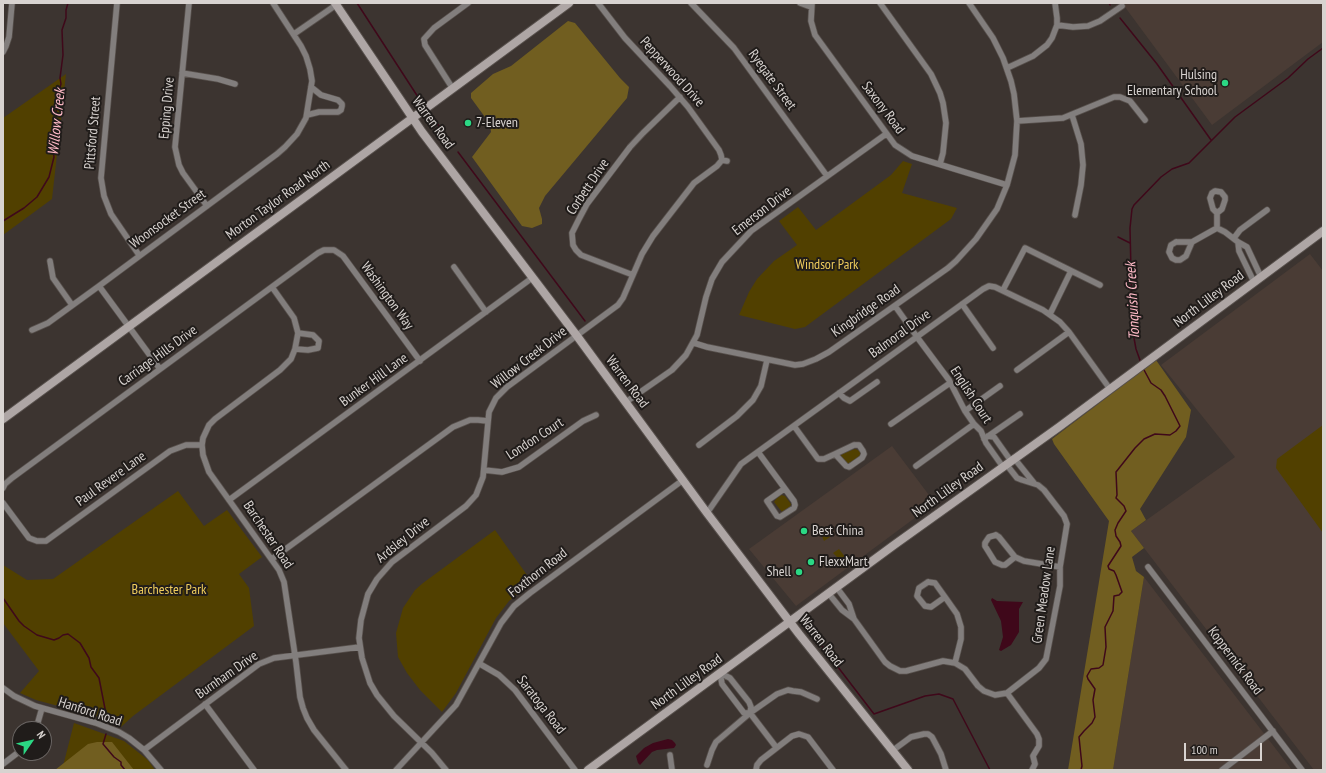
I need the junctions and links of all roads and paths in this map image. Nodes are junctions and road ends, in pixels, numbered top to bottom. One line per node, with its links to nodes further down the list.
1 (12, 3): 18 (street)
2 (117, 3): 44 (street, Pittsford Street)
3 (189, 3): 20 (street, Epping Drive)
4 (273, 3): 17 (street, Woonsocket Street)
5 (468, 3): 23 (street)
6 (569, 3): 23 (street, Morton Taylor Road North)
7 (598, 3): 24 (street, Pepperwood Drive)
8 (691, 3): 33 (street, Ryegate Street)
9 (800, 3): 14 (street)
10 (880, 3): 32 (street)
11 (969, 3): 19 (street, Kingbridge Road)
12 (1055, 3): 16 (street)
13 (335, 4): 17 (street); 27 (street, Warren Road)
14 (812, 5): 30 (street, Saxony Road)
15 (1122, 6): 16 (street)
16 (1057, 25): 19 (street)
17 (294, 34): 22 (street, Woonsocket Street)
18 (3, 52)
19 (1007, 68): 29 (street, Kingbridge Road)
20 (182, 73): 21 (street); 35 (street, Epping Drive)
21 (235, 84)
22 (311, 87): 26 (street, Woonsocket Street); 26 (street)
23 (453, 89): 27 (street, Morton Taylor Road North)
24 (680, 97): 31 (street, Pepperwood Drive); 48 (street, Corbett Drive)
25 (1072, 115): 28 (street); 29 (street); 38 (street)
26 (306, 116): 35 (street, Woonsocket Street)
27 (412, 119): 50 (street, Warren Road); 61 (street, Morton Taylor Road North)
28 (1145, 120)
29 (1017, 121): 34 (street, Kingbridge Road)
30 (886, 134): 32 (street, Saxony Road); 33 (street, Emerson Drive)
31 (724, 161): 48 (street, Willow Creek Drive)
32 (940, 164): 34 (street, Saxony Road)
33 (827, 176): 67 (street, Emerson Drive)
34 (1007, 185): 58 (street, Kingbridge Road)
35 (207, 206): 44 (street, Woonsocket Street)
36 (1267, 210): 41 (street)
37 (1217, 213): 39 (street)
38 (1075, 215)
39 (1218, 228): 41 (street); 42 (street)
40 (1323, 231): 49 (street, North Lilley Road)
41 (1236, 240): 49 (street); 51 (street)
42 (1192, 242)
43 (331, 250): 54 (street, Carriage Hills Drive); 71 (street, Washington Way)
44 (139, 255): 53 (street, Woonsocket Street)
45 (50, 261): 57 (street)
46 (454, 267): 59 (street)
47 (1071, 271): 52 (street); 55 (street); 60 (street)
48 (633, 275): 65 (street, Willow Creek Drive)
49 (1261, 277): 51 (street, North Lilley Road)
50 (532, 278): 59 (street, Bunker Hill Lane); 65 (street, Warren Road)
51 (1254, 282): 77 (street, North Lilley Road)
52 (1100, 285)
53 (99, 286): 57 (street, Woonsocket Street); 61 (street)
54 (272, 287): 64 (street); 72 (street, Carriage Hills Drive)
55 (1003, 290): 56 (street, Balmoral Drive); 60 (street, Balmoral Drive)
56 (962, 304): 66 (street, Balmoral Drive); 68 (street)
57 (72, 305): 62 (street, Woonsocket Street)
58 (895, 306): 66 (street, English Court); 70 (street, Kingbridge Road)
59 (486, 312): 71 (street, Bunker Hill Lane)
60 (1050, 314): 63 (street, Balmoral Drive)
61 (129, 326): 72 (street); 83 (street, Morton Taylor Road North)
62 (32, 330)
63 (1069, 332): 73 (street); 77 (street, Balmoral Drive)
64 (298, 333): 69 (street, Barchester Road); 69 (street)
65 (577, 336): 79 (street, Warren Road); 84 (street, Willow Creek Drive)
66 (916, 336): 75 (street, English Court); 78 (street, Balmoral Drive)
67 (694, 343): 70 (street, Kingbridge Road); 79 (street, Emerson Drive)
68 (993, 348)
69 (295, 349): 89 (street, Barchester Road)
70 (767, 360): 90 (street)
71 (420, 361): 100 (street, Bunker Hill Lane)
72 (160, 369): 98 (street, Carriage Hills Drive)
73 (1017, 370)
74 (877, 382): 78 (street)
75 (950, 383): 80 (street, English Court); 85 (street)
76 (1000, 386): 80 (street)
77 (1110, 389): 93 (street, North Lilley Road)
78 (839, 393): 87 (street, Balmoral Drive)
79 (626, 402): 96 (street, Warren Road)
80 (965, 411): 86 (street, English Court)
81 (1020, 414): 88 (street)
82 (596, 415): 95 (street, London Court)
83 (3, 419)
84 (488, 421): 95 (street, Ardsley Drive); 104 (street)
85 (891, 424)
86 (974, 424): 88 (street, English Court); 94 (street)
87 (794, 426): 91 (street, Balmoral Drive); 92 (street)
88 (987, 438): 93 (street, English Court); 93 (street)
89 (202, 445): 100 (street, Barchester Road); 101 (street, Paul Revere Lane)
90 (699, 445)
91 (758, 452): 99 (street); 102 (street, Balmoral Drive)
92 (835, 454): 92 (street)
93 (1009, 462): 97 (street); 97 (street, Green Meadow Lane); 107 (street, North Lilley Road)
94 (916, 466)
95 (484, 470): 112 (street, Ardsley Drive)
96 (683, 480): 102 (street, Warren Road); 115 (street, Foxthorn Road)
97 (1034, 484): 105 (street, Green Meadow Lane)
98 (3, 488)
99 (784, 489): 99 (street)
100 (229, 500): 104 (street, Barchester Road)
101 (3, 503)
102 (707, 513): 111 (street, Warren Road)
103 (1015, 557): 103 (street); 105 (street)
104 (272, 559): 113 (street, Barchester Road)
105 (1060, 567): 118 (street, Green Meadow Lane)
106 (1148, 567): 124 (street, Koppernick Road)
107 (837, 588): 108 (street, North Lilley Road); 110 (street)
108 (829, 594): 110 (street); 111 (street, North Lilley Road)
109 (945, 598): 109 (street); 114 (street)
110 (854, 619): 114 (street)
111 (790, 623): 116 (street, North Lilley Road); 128 (street, Warren Road)
112 (360, 647): 113 (street, Burnham Drive); 125 (street, Ardsley Drive)
113 (295, 655): 120 (street, Burnham Drive); 135 (street, Barchester Road)
114 (955, 663): 118 (street)
115 (480, 664): 125 (street, Foxthorn Road); 138 (street, Saratoga Road)
116 (720, 673): 122 (street); 122 (street); 139 (street, North Lilley Road)
117 (3, 688): 121 (street, Hanford Road)
118 (1007, 693): 145 (street)
119 (817, 699): 122 (street)
120 (205, 704): 127 (street, Burnham Drive); 134 (street)
121 (42, 708): 123 (street); 127 (street, Hanford Road)
122 (750, 713): 126 (street); 132 (street)
123 (38, 721)
124 (1273, 731): 146 (street); 147 (street, Koppernick Road)
125 (422, 743): 136 (street, Foxthorn Road); 137 (street, Ardsley Drive)
126 (776, 748): 141 (street); 142 (street)
127 (144, 750): 133 (street, Hanford Road)
128 (892, 751): 143 (street, Warren Road); 144 (street)
129 (670, 755): 140 (street)
130 (12, 757): 131 (street)
131 (3, 764)
132 (707, 765)
133 (161, 770)
134 (254, 770)
135 (346, 770)
136 (396, 770)
137 (446, 770)
138 (575, 770)
139 (588, 770)
140 (672, 770)
141 (756, 770)
142 (833, 770)
143 (908, 770)
144 (946, 770)
145 (1032, 770)
146 (1222, 770)
147 (1302, 770)

